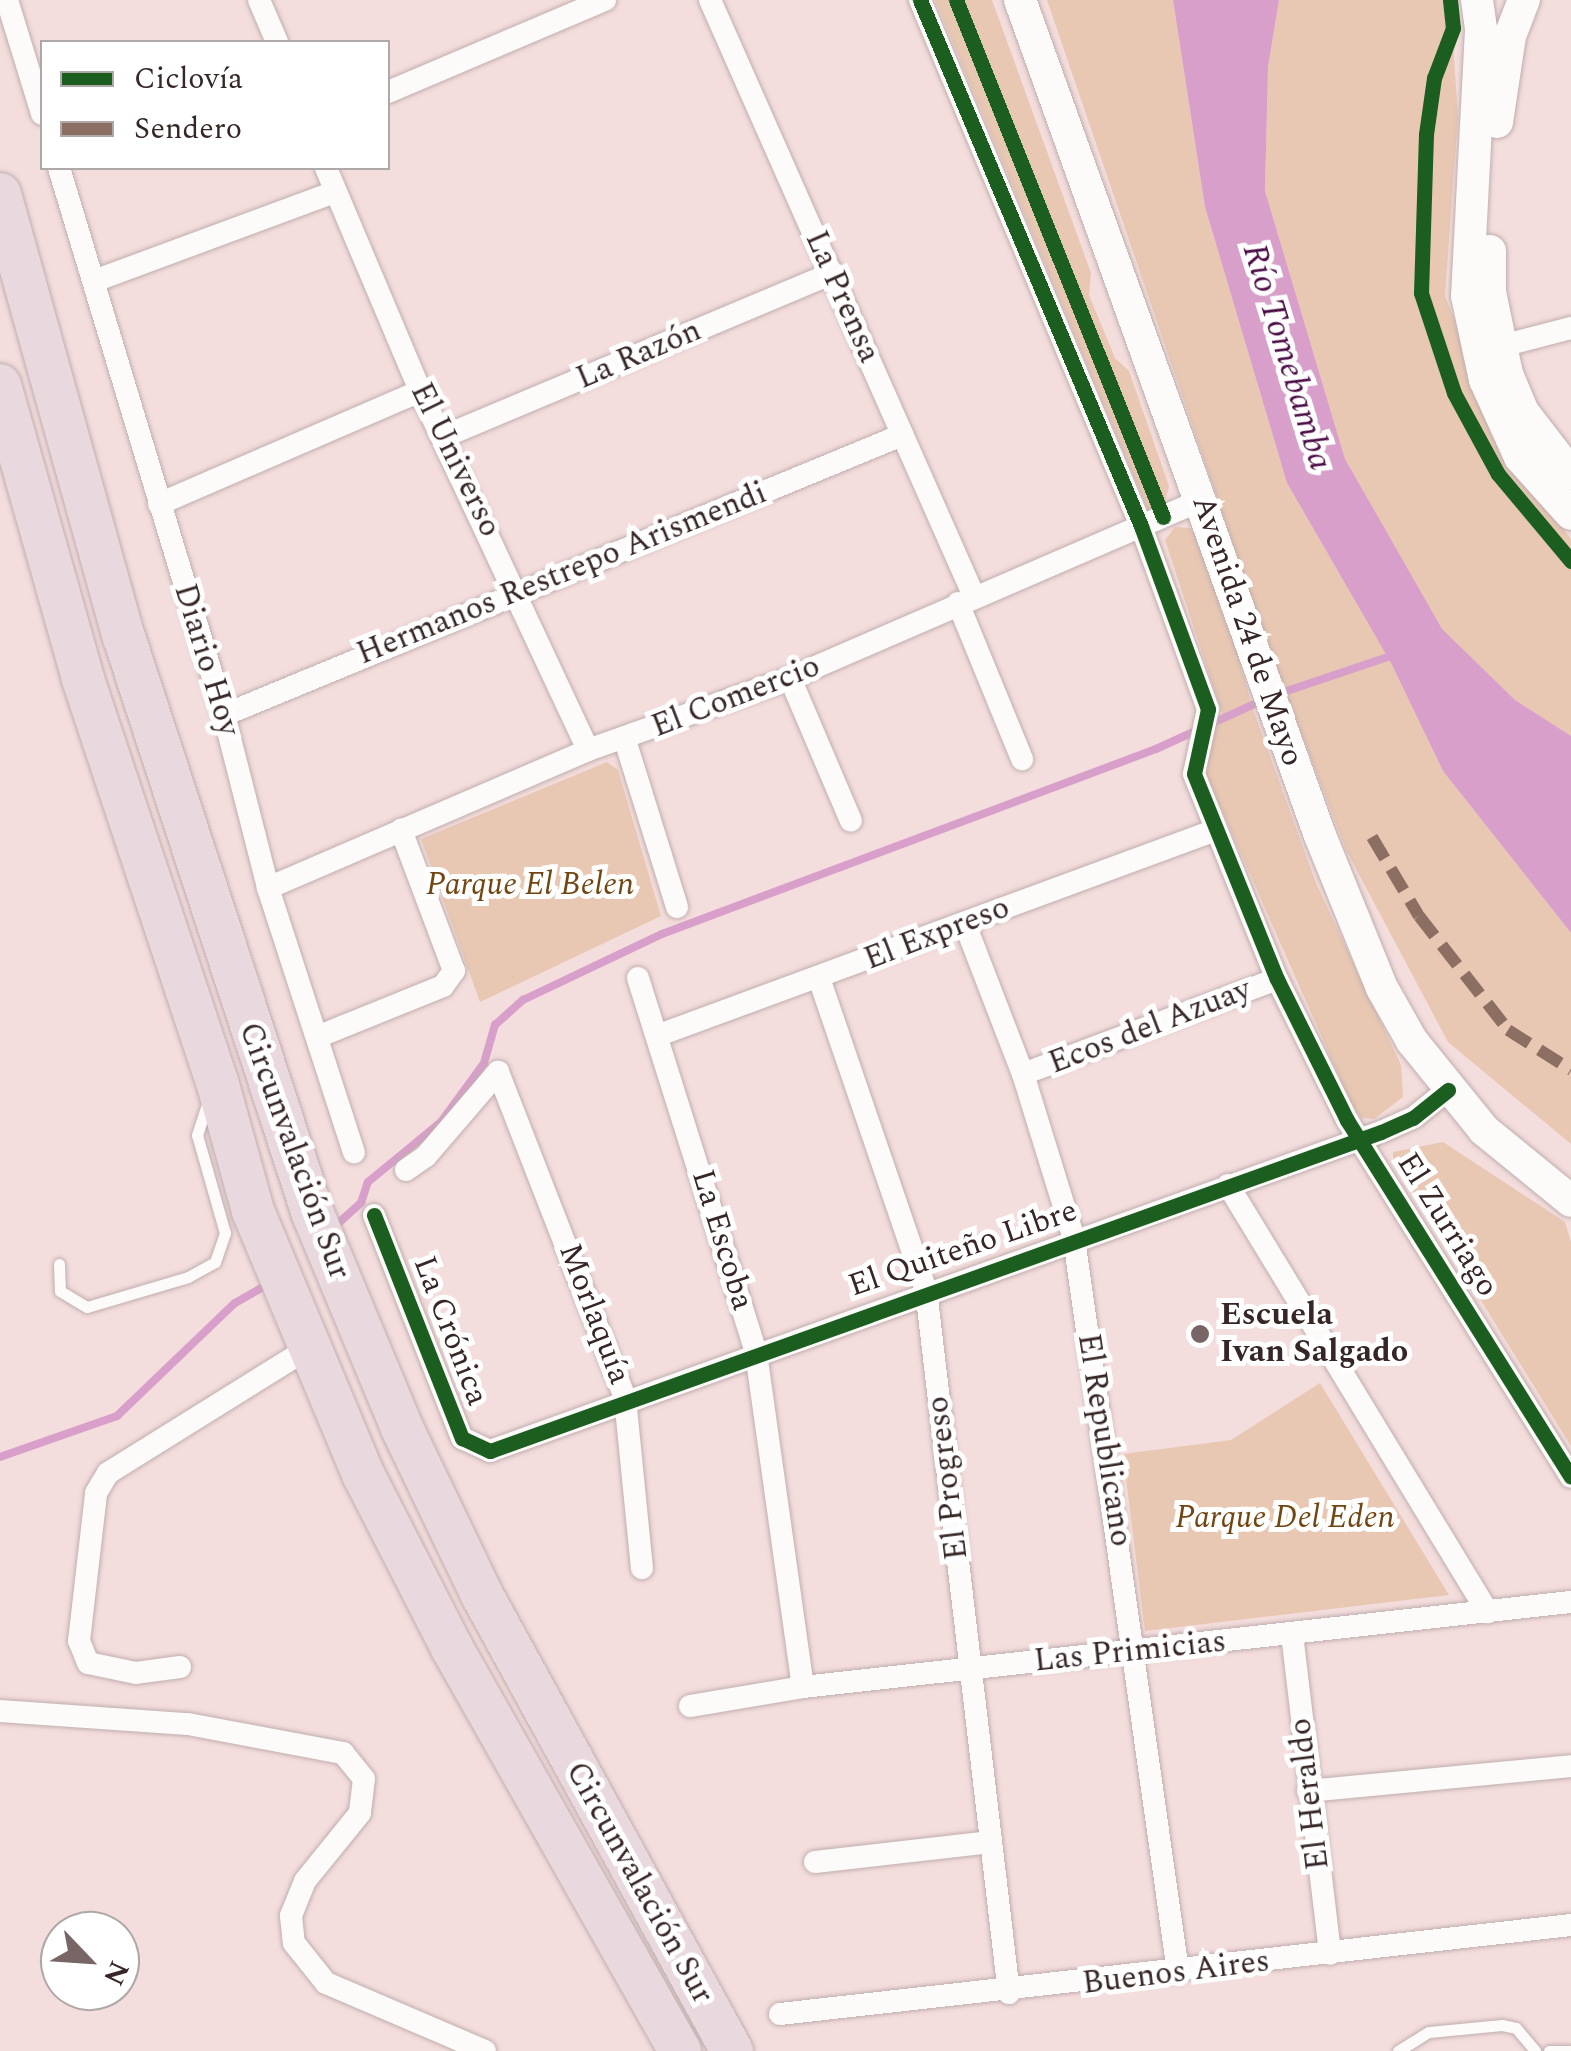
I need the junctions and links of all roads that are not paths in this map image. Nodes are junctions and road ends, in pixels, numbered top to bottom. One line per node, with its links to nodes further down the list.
1 (7, 0): 11 (street)
2 (259, 0): 9 (street)
3 (606, 0): 10 (street)
4 (710, 0): 16 (street, La Prensa)
5 (920, 0): 28 (street)
6 (1020, 0): 25 (main road, Avenida 24 de Mayo)
7 (1477, 0): 19 (main road)
8 (1524, 0): 19 (main road)
9 (275, 40)
10 (390, 91)
11 (40, 107)
12 (60, 170): 17 (street, Diario Hoy)
13 (327, 170): 14 (street, El Universo)
14 (336, 192): 17 (street); 21 (street, El Universo)
15 (0, 194): 64 (highway, Circunvalación Sur)
16 (833, 273): 22 (street, La Prensa); 23 (street, La Razón)
17 (94, 281): 26 (street, Diario Hoy)
18 (1571, 328): 19 (street)
19 (1489, 350): 24 (main road); 27 (main road)
20 (0, 384): 48 (highway, Circunvalación Sur)
21 (420, 391): 23 (street, El Universo); 26 (street)
22 (902, 435): 29 (street, Hermanos Restrepo Arismendi); 30 (street, La Prensa)
23 (446, 436): 29 (street, El Universo)
24 (1571, 474)
25 (1202, 500): 28 (street, El Comercio); 49 (main road, Avenida 24 de Mayo)
26 (159, 504): 32 (street, Diario Hoy)
27 (1571, 514)
28 (1141, 526): 30 (street, El Comercio); 38 (street, El Zurriago)
29 (518, 589): 32 (street, Hermanos Restrepo Arismendi); 34 (street, El Universo)
30 (966, 598): 31 (street, El Comercio); 35 (street, La Prensa)
31 (790, 678): 33 (street, El Comercio); 36 (street)
32 (224, 715): 39 (street, Diario Hoy)
33 (625, 740): 34 (street, El Comercio); 40 (street)
34 (588, 750): 37 (street, El Comercio)
35 (1022, 759)
36 (852, 821)
37 (401, 830): 39 (street, El Comercio); 46 (street)
38 (1213, 831): 41 (street, El Expreso); 44 (street, El Zurriago)
39 (268, 888): 46 (street, Diario Hoy)
40 (677, 907)
41 (965, 924): 43 (street, El Expreso); 47 (street, El Republicano)
42 (638, 978): 45 (street, La Escoba)
43 (819, 978): 45 (street, El Expreso); 58 (street, El Progreso)
44 (1277, 979): 47 (street, Ecos del Azuay); 50 (street, El Zurriago)
45 (659, 1036): 60 (street, La Escoba)
46 (317, 1037): 51 (street, Diario Hoy)
47 (1023, 1074): 56 (street, El Republicano)
48 (218, 1082): 57 (lane); 59 (highway, Circunvalación Sur)
49 (1448, 1090): 50 (street, El Quiteño Libre); 54 (main road, Avenida 24 de Mayo)
50 (1360, 1139): 53 (street, El Quiteño Libre); 65 (street, El Zurriago)
51 (354, 1152)
52 (406, 1170): 61 (street, Morlaquía)
53 (1228, 1186): 56 (street, El Quiteño Libre); 68 (street)
54 (1571, 1201)
55 (374, 1215): 62 (street, La Crónica)
56 (1074, 1239): 58 (street, El Quiteño Libre); 70 (street, El Republicano)
57 (59, 1264)
58 (926, 1290): 60 (street, El Quiteño Libre); 72 (street, El Progreso)
59 (309, 1348): 71 (street); 86 (highway, Circunvalación Sur)
60 (756, 1353): 61 (street, El Quiteño Libre); 73 (street, La Escoba)
61 (625, 1398): 63 (street, El Quiteño Libre); 66 (street, Morlaquía)
62 (462, 1438): 63 (street, La Crónica); 64 (street)
63 (490, 1451)
64 (414, 1454): 87 (highway, Circunvalación Sur)
65 (1571, 1477)
66 (642, 1568)
67 (1571, 1602): 68 (street, Las Primicias)
68 (1488, 1612): 69 (street, Las Primicias)
69 (1292, 1634): 70 (street, Las Primicias); 77 (street, El Heraldo)
70 (1136, 1650): 72 (street, Las Primicias); 82 (street, El Republicano)
71 (180, 1667)
72 (970, 1670): 73 (street, Las Primicias); 78 (street, El Progreso)
73 (803, 1687): 74 (street, Las Primicias)
74 (690, 1706)
75 (0, 1711): 85 (street)
76 (1571, 1766): 77 (street)
77 (1308, 1791): 81 (street, El Heraldo)
78 (991, 1842): 79 (street); 83 (street, El Progreso)
79 (815, 1862)
80 (1571, 1925): 81 (street, Buenos Aires)
81 (1330, 1954): 82 (street, Buenos Aires)
82 (1178, 1972): 83 (street, Buenos Aires)
83 (1009, 1993): 84 (street, Buenos Aires)
84 (780, 2014)
85 (485, 2051)
86 (680, 2051)
87 (732, 2051)
88 (1398, 2051): 89 (lane)
89 (1535, 2051)
90 (1549, 2051): 91 (lane)
91 (1570, 2051)

